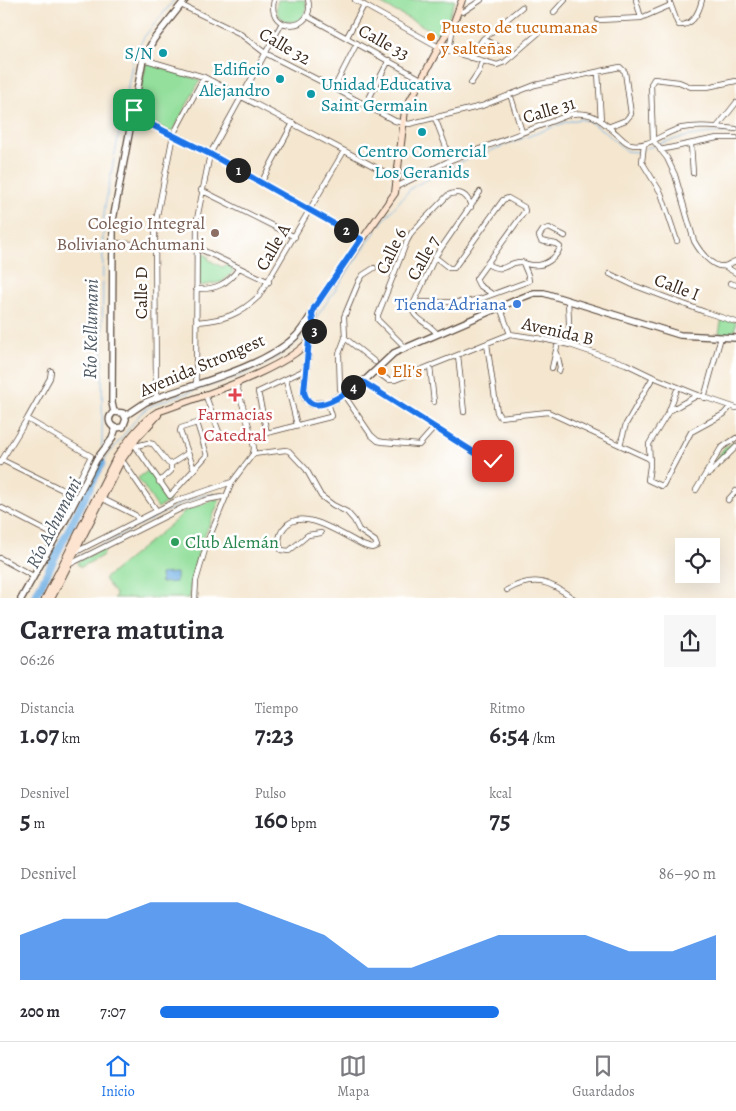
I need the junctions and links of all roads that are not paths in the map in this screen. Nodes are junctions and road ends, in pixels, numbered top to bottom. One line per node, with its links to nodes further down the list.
1 (274, 0): 19 (street)
2 (308, 0): 15 (street)
3 (355, 0): 11 (street)
4 (462, 0): 13 (main road, Avenida Strongest)
5 (481, 0): 13 (street)
6 (564, 0): 14 (street)
7 (636, 0): 16 (street)
8 (702, 0): 10 (street)
9 (183, 2): 25 (street, Calle 32); 27 (street)
10 (670, 3): 16 (street)
11 (364, 5): 21 (street); 24 (street)
12 (522, 7): 22 (street)
13 (458, 10): 18 (main road, Avenida Strongest)
14 (554, 12)
15 (307, 16): 19 (street); 21 (street, Calle 33)
16 (641, 18): 17 (street)
17 (598, 20)
18 (454, 22): 24 (main road, Avenida Strongest); 28 (street)
19 (282, 23): 25 (street)
20 (543, 29): 26 (street)
21 (347, 37): 23 (street, Calle 33)
22 (483, 39): 26 (street); 28 (street)
23 (357, 43): 29 (street, Calle 33); 36 (street)
24 (439, 47): 33 (main road, Avenida Strongest)
25 (265, 52): 36 (street, Calle 32); 38 (street)
26 (512, 54): 30 (street)
27 (143, 58): 32 (street); 41 (street)
28 (470, 58): 30 (street)
29 (389, 60): 33 (street, Calle 33); 40 (street)
30 (482, 61): 35 (street)
31 (598, 72): 37 (street); 43 (street); 46 (street)
32 (204, 77): 38 (street); 50 (street, Calle D)
33 (421, 79): 45 (main road, Avenida Strongest)
34 (736, 81): 52 (street)
35 (471, 83)
36 (334, 88): 40 (street, Calle 32)
37 (510, 94): 42 (street); 49 (street)
38 (242, 95): 44 (street); 57 (street)
39 (736, 103): 47 (street)
40 (365, 106): 45 (street, Calle 32)
41 (132, 115): 50 (street); 71 (street)
42 (435, 118): 45 (street); 58 (street)
43 (601, 121): 46 (street, Calle 31); 49 (street, Calle 31)
44 (293, 123): 56 (street); 61 (street)
45 (403, 124): 60 (main road, Avenida Strongest)
46 (608, 126): 54 (street, Calle 31)
47 (717, 127): 48 (street); 52 (street)
48 (736, 129)
49 (522, 132): 58 (street, Calle 31)
50 (173, 135): 57 (street); 72 (street, Calle D)
51 (736, 138): 53 (street)
52 (653, 141): 54 (street); 55 (street)
53 (691, 144): 55 (street); 59 (street)
54 (644, 147): 70 (street)
55 (659, 149): 78 (street)
56 (344, 152): 60 (street); 66 (street, Calle A)
57 (210, 154): 61 (street); 63 (street)
58 (451, 160): 62 (street, Calle 31)
59 (694, 174)
60 (396, 178): 62 (main road, Avenida Strongest)
61 (261, 183): 66 (street)
62 (396, 187): 69 (main road, Avenida Strongest)
63 (202, 190): 68 (street); 73 (street)
64 (480, 192): 65 (street, Calle 7)
65 (471, 207): 74 (street, Calle 7); 103 (street, Calle 6)
66 (310, 210): 68 (street, Calle A); 69 (street)
67 (565, 236): 76 (street)
68 (295, 237): 83 (street, Calle A)
69 (361, 239): 91 (main road, Avenida Strongest)
70 (677, 241)
71 (113, 243): 72 (street); 128 (street)
72 (155, 246): 73 (street); 122 (street, Calle D)
73 (196, 247): 79 (street); 86 (street)
74 (435, 257): 77 (street); 89 (street, Calle 7)
75 (736, 260): 78 (street)
76 (523, 263): 77 (street); 87 (street)
77 (487, 264): 87 (street)
78 (724, 266): 81 (street)
79 (239, 268): 83 (street); 86 (street)
80 (374, 268): 96 (street)
81 (736, 273)
82 (610, 274): 93 (street, Calle I)
83 (268, 282): 92 (street, Calle A)
84 (730, 283): 85 (street)
85 (736, 285)
86 (196, 289): 92 (street)
87 (492, 294): 89 (street)
88 (568, 300): 90 (street); 97 (street); 102 (street)
89 (415, 302): 94 (street, Calle 7)
90 (500, 307): 94 (street); 95 (street)
91 (313, 319): 99 (main road); 117 (street, Avenida Strongest)
92 (197, 322): 117 (street)
93 (736, 322)
94 (437, 334): 103 (street)
95 (510, 334): 100 (street, Avenida B); 101 (street, Avenida B)
96 (345, 338): 106 (street); 120 (street)
97 (721, 338): 98 (street); 123 (street)
98 (736, 338)
99 (309, 340): 109 (street); 116 (main road)
100 (558, 342): 102 (street, Avenida B); 104 (street)
101 (487, 344): 105 (street, Avenida B); 138 (street)
102 (570, 345): 113 (street, Avenida B)
103 (406, 348): 111 (street)
104 (557, 351): 108 (street); 112 (street)
105 (458, 355): 107 (street, Avenida B); 129 (street)
106 (375, 362)
107 (430, 366): 111 (street, Avenida B); 124 (street)
108 (552, 368)
109 (307, 369): 114 (street); 125 (street)
110 (51, 370): 131 (street)
111 (376, 371): 115 (street)
112 (559, 371)
113 (653, 377): 118 (street, Avenida B); 138 (street)
114 (286, 380): 132 (street); 132 (street)
115 (363, 382): 120 (street); 133 (street)
116 (236, 383): 119 (main road); 141 (street)
117 (196, 384): 122 (street, Avenida Strongest)
118 (678, 387): 121 (street, Avenida B); 127 (street)
119 (205, 394): 135 (street); 137 (main road)
120 (342, 394): 125 (street); 133 (street)
121 (698, 395): 123 (street, Avenida B); 127 (street)
122 (156, 398): 130 (street, Avenida Strongest)
123 (704, 398): 126 (street, Avenida B)
124 (434, 402)
125 (328, 403): 132 (street)
126 (734, 409): 143 (street)
127 (669, 411): 143 (street)
128 (114, 412): 130 (street); 134 (street)
129 (464, 412)
130 (125, 416): 134 (street)
131 (27, 419): 144 (street); 153 (street)
132 (296, 425)
133 (435, 427): 145 (street)
134 (116, 428): 161 (street)
135 (219, 432)
136 (736, 438): 151 (street)
137 (133, 444): 142 (main road); 146 (street); 149 (street)
138 (620, 445): 143 (street)
139 (736, 447): 148 (street)
140 (188, 453): 146 (street); 147 (street); 147 (street)
141 (253, 454): 150 (street); 160 (street)
142 (118, 459): 155 (main road); 158 (street)
143 (650, 459)
144 (1, 462): 153 (street)
145 (491, 463)
146 (171, 464): 149 (street)
147 (194, 469): 149 (street)
148 (709, 474)
149 (159, 482)
150 (232, 482): 154 (street); 158 (street)
151 (696, 490)
152 (736, 491): 156 (street)
153 (71, 494): 161 (street)
154 (227, 496): 164 (street); 170 (street)
155 (99, 497): 159 (street); 162 (main road)
156 (728, 500)
157 (0, 507): 161 (street)
158 (157, 511): 159 (street)
159 (139, 520): 162 (street)
160 (321, 533)
161 (54, 535): 165 (street)
162 (72, 550): 164 (main road)
163 (0, 558): 165 (street)
164 (65, 564): 168 (main road); 169 (main road)
165 (33, 576): 167 (street)
166 (507, 590): 171 (street)
167 (21, 598)
168 (45, 598)
169 (51, 598)
170 (195, 598)
171 (574, 598)

